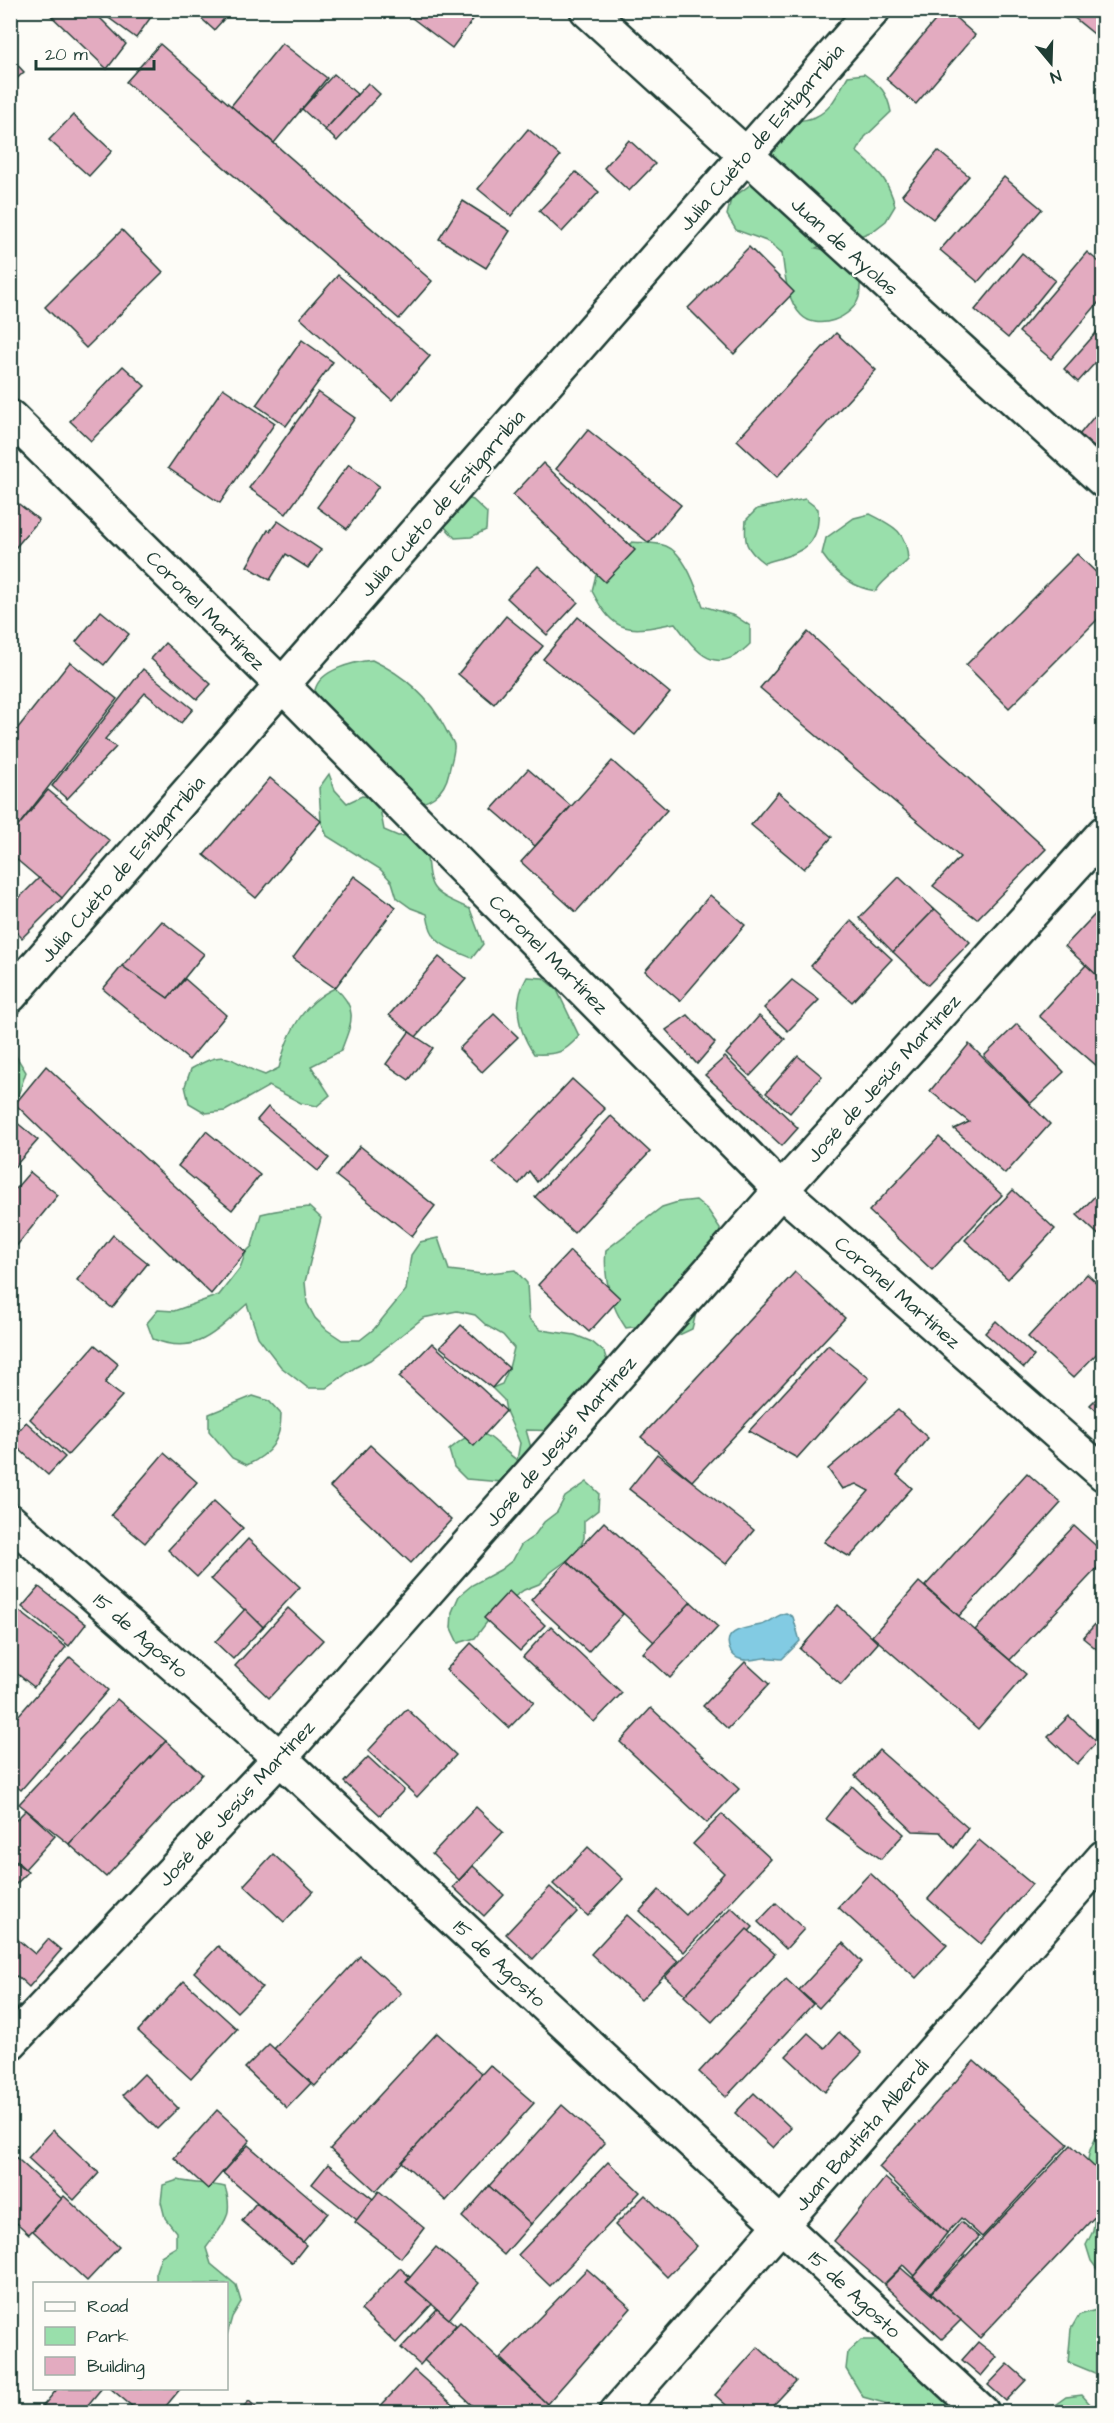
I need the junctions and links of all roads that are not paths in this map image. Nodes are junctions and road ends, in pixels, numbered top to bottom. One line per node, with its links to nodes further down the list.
1 (587, 10): 3 (street, Juan de Ayolas)
2 (873, 10): 3 (street, Julia Cuéto de Estigarribia)
3 (745, 155): 5 (street, Juan de Ayolas); 6 (street, Julia Cuéto de Estigarribia)
4 (10, 417): 6 (street, Coronel Martínez)
5 (1104, 482)
6 (283, 686): 8 (street, Julia Cuéto de Estigarribia); 9 (street, Coronel Martínez)
7 (1104, 833): 9 (street, José de Jesús Martinez)
8 (10, 996)
9 (781, 1190): 10 (street, Coronel Martínez); 12 (street, José de Jesús Martinez)
10 (1104, 1474)
11 (10, 1521): 12 (street, 15 de Agosto)
12 (280, 1758): 14 (street, José de Jesús Martinez); 15 (street, 15 de Agosto)
13 (1104, 1857): 15 (street, Juan Bautista Alberdi)
14 (10, 2043)
15 (782, 2226): 16 (street, Juan Bautista Alberdi); 17 (street, 15 de Agosto)
16 (617, 2412)
17 (982, 2412)

